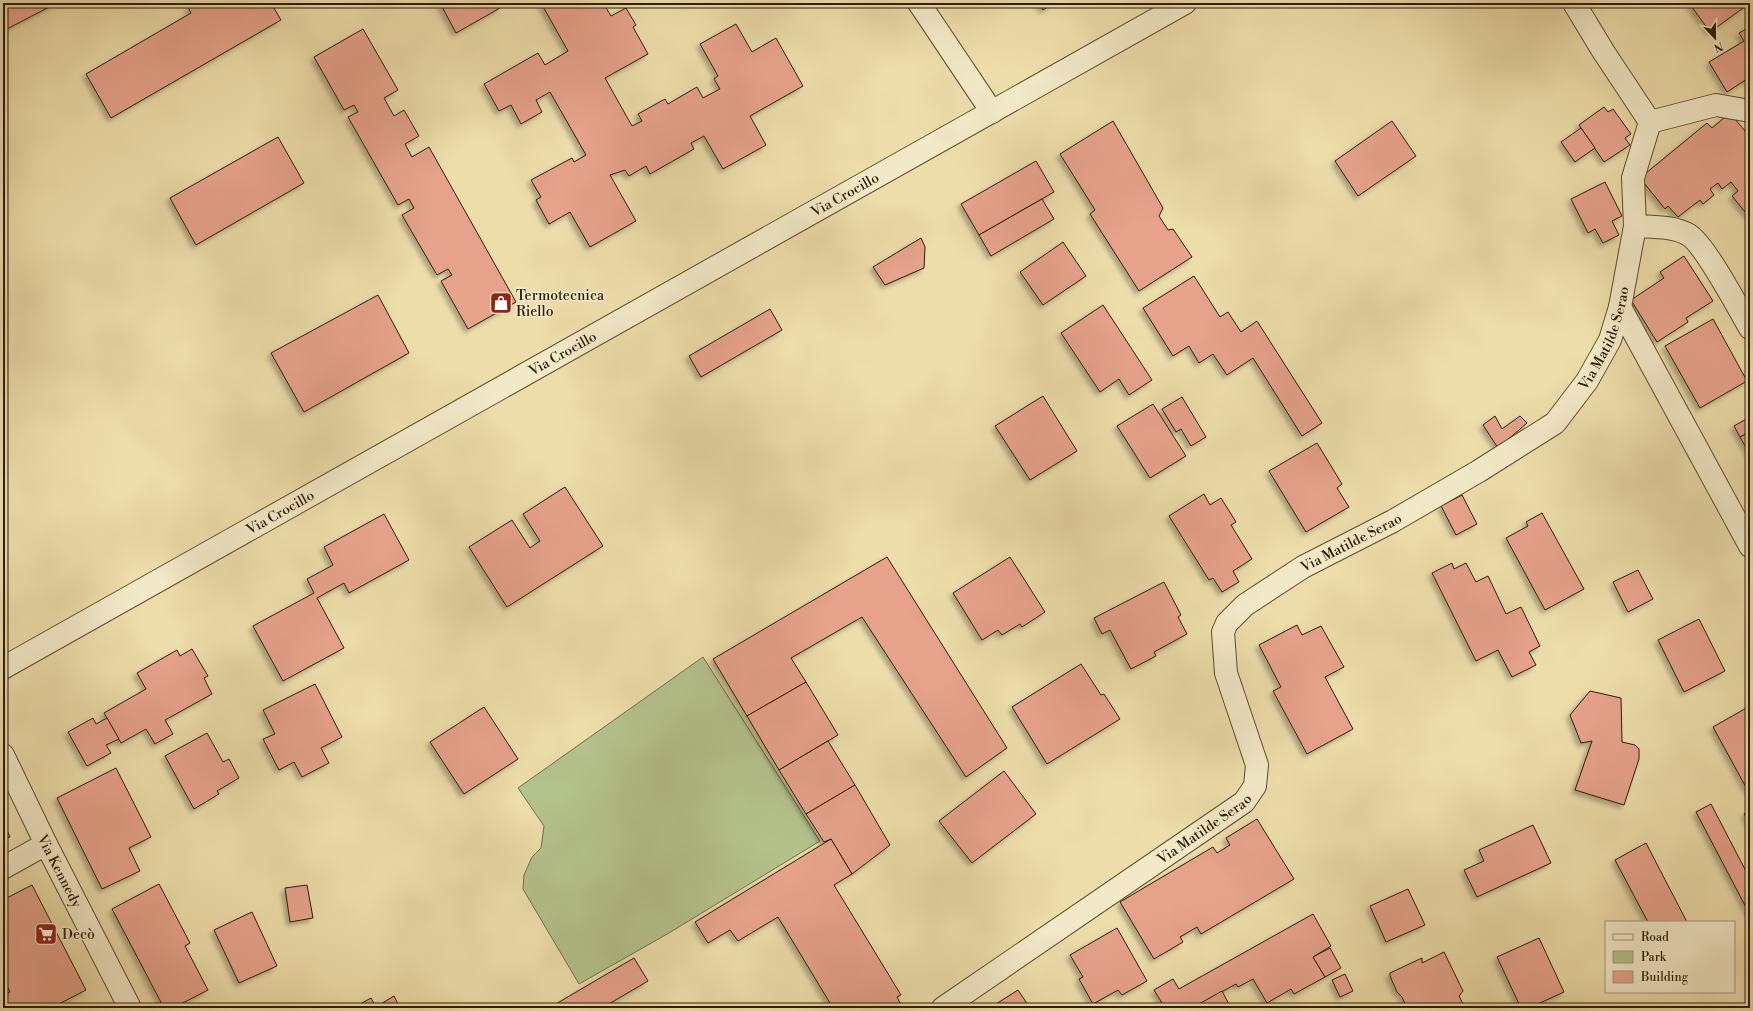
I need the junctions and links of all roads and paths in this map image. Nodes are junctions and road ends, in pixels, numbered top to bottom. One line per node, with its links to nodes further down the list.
1 (919, 3): 5 (street)
2 (1185, 3): 5 (street, Via Crocillo)
3 (1574, 3): 6 (street)
4 (1750, 111): 6 (street)
5 (992, 112): 11 (street, Via Crocillo)
6 (1650, 122): 7 (street, Via Matilde Serao)
7 (1635, 226): 8 (street, Via Matilde Serao); 9 (street)
8 (1620, 308): 10 (street); 16 (street, Via Matilde Serao)
9 (1750, 328)
10 (1750, 546)
11 (3, 668)
12 (3, 755): 13 (street, Via Kennedy)
13 (46, 844): 14 (street); 15 (street, Via Kennedy)
14 (3, 868)
15 (130, 1008)
16 (943, 1008)

